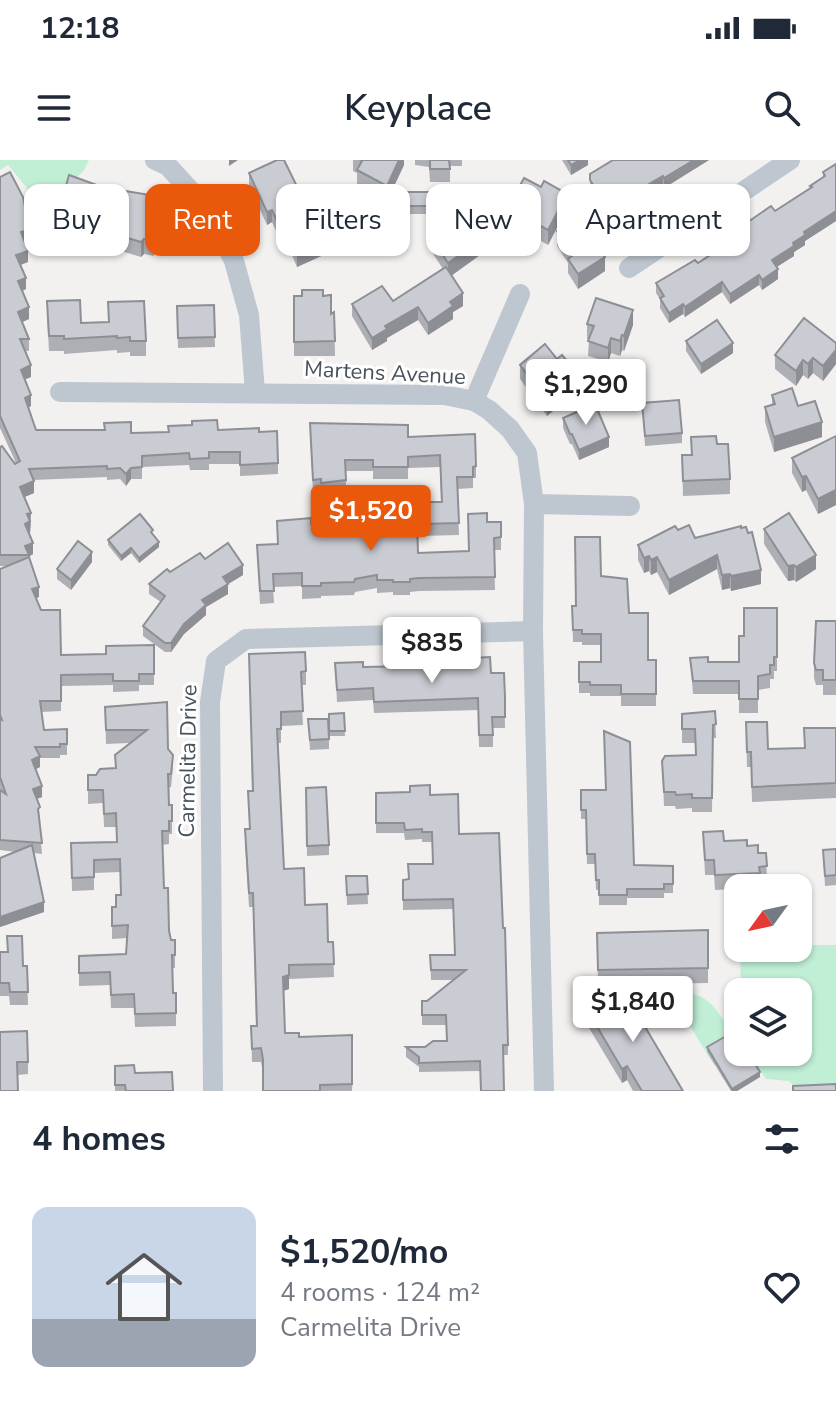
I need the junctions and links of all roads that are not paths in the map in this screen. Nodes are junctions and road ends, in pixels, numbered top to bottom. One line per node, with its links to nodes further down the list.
1 (155, 160): 6 (street)
2 (790, 160): 3 (street)
3 (629, 268)
4 (520, 294): 7 (street)
5 (60, 392): 6 (street, Martens Avenue)
6 (255, 392): 7 (street, Martens Avenue)
7 (474, 401): 8 (street, Martens Avenue)
8 (534, 504): 9 (street); 10 (street, Martens Avenue)
9 (630, 506)
10 (533, 631): 11 (street, Carmelita Drive); 12 (street, Martens Avenue)
11 (213, 1091)
12 (544, 1091)

